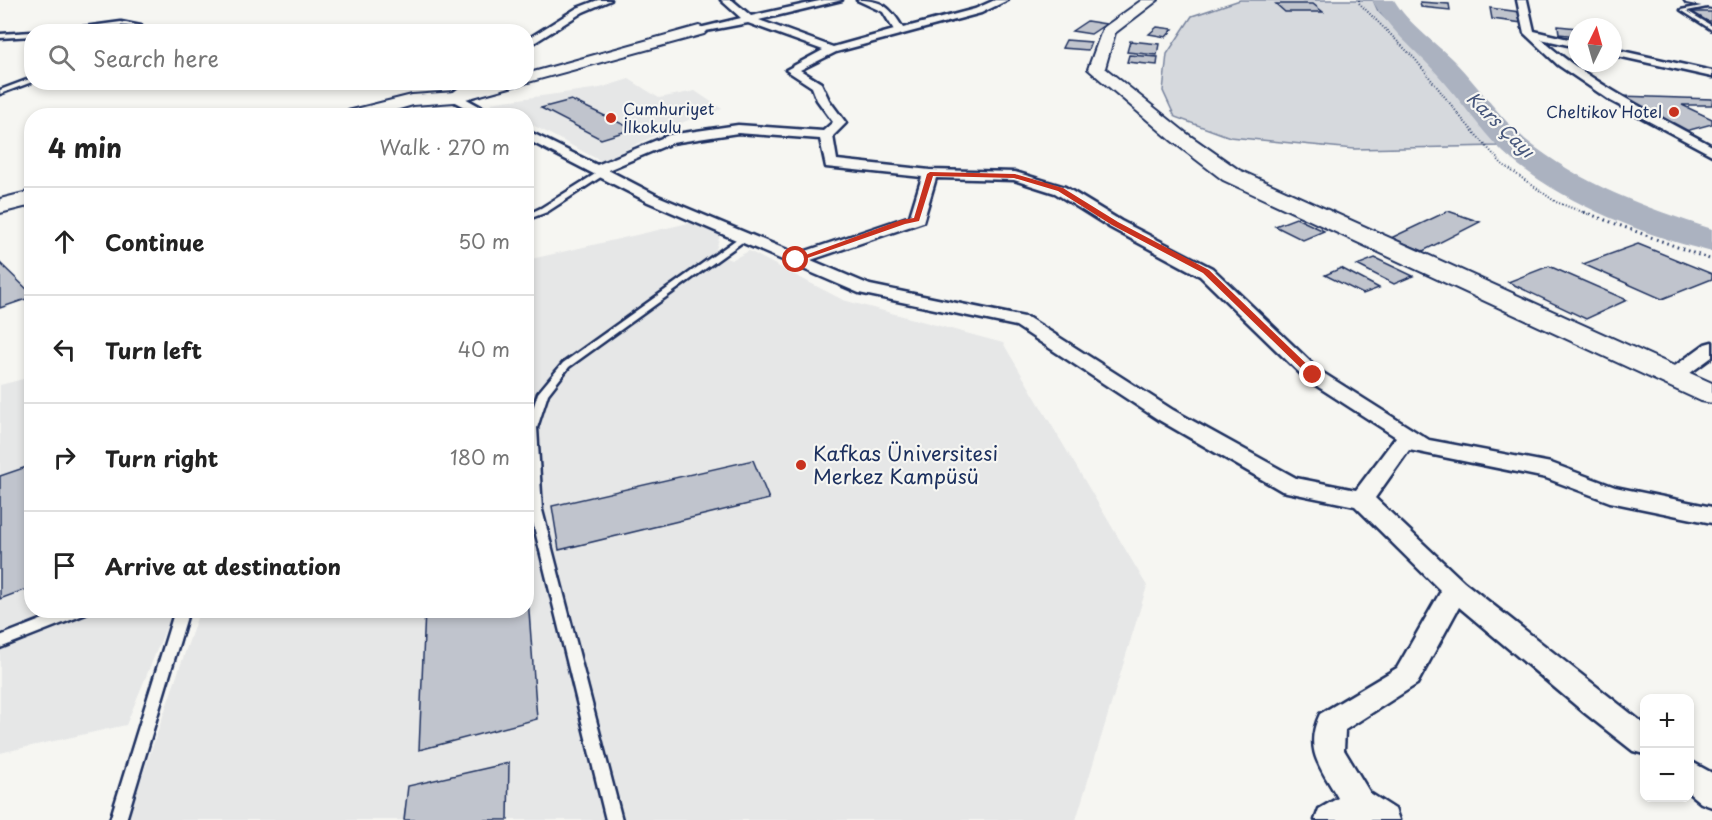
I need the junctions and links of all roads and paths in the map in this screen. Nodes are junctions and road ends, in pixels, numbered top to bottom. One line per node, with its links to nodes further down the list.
1 (606, 0): 20 (street)
2 (726, 0): 11 (street)
3 (837, 0): 11 (street)
4 (862, 0): 16 (street)
5 (1004, 0): 16 (street)
6 (1151, 0): 45 (street)
7 (1359, 0): 43 (path)
8 (1522, 0): 17 (street)
9 (1691, 0): 10 (street)
10 (1712, 4): 14 (lane)
11 (749, 20): 15 (street); 22 (street)
12 (107, 24): 13 (lane)
13 (130, 24)
14 (1712, 28)
15 (699, 31): 25 (street)
16 (900, 31): 22 (street)
17 (1529, 33): 21 (street); 35 (street)
18 (24, 34): 19 (lane)
19 (0, 36)
20 (534, 40)
21 (1568, 42)
22 (832, 51): 33 (street)
23 (1622, 54): 24 (street)
24 (1712, 74)
25 (534, 77)
26 (24, 83): 29 (lane)
27 (464, 90): 30 (street)
28 (482, 90): 30 (street)
29 (0, 92)
30 (455, 97): 31 (street); 32 (street)
31 (382, 108)
32 (476, 108)
33 (826, 135): 36 (street); 37 (street)
34 (534, 138): 36 (street)
35 (1712, 151)
36 (600, 172): 40 (lane); 41 (street)
37 (930, 174): 42 (street); 48 (street)
38 (24, 200): 39 (street)
39 (0, 206)
40 (534, 214)
41 (744, 238): 42 (street); 47 (lane)
42 (796, 260): 50 (street)
43 (1712, 260)
44 (1712, 348): 45 (street)
45 (1675, 375): 46 (street)
46 (1712, 394)
47 (534, 422)
48 (1424, 446): 50 (street); 51 (street)
49 (534, 469): 61 (lane)
50 (1362, 499): 52 (street)
51 (1712, 516)
52 (1455, 589): 56 (street); 59 (street)
53 (61, 618): 55 (lane)
54 (180, 618): 60 (lane)
55 (0, 642)
56 (1640, 738)
57 (1694, 779): 58 (street)
58 (1712, 792)
59 (1371, 812): 62 (street)
60 (118, 820)
61 (614, 820)
62 (1331, 820)

